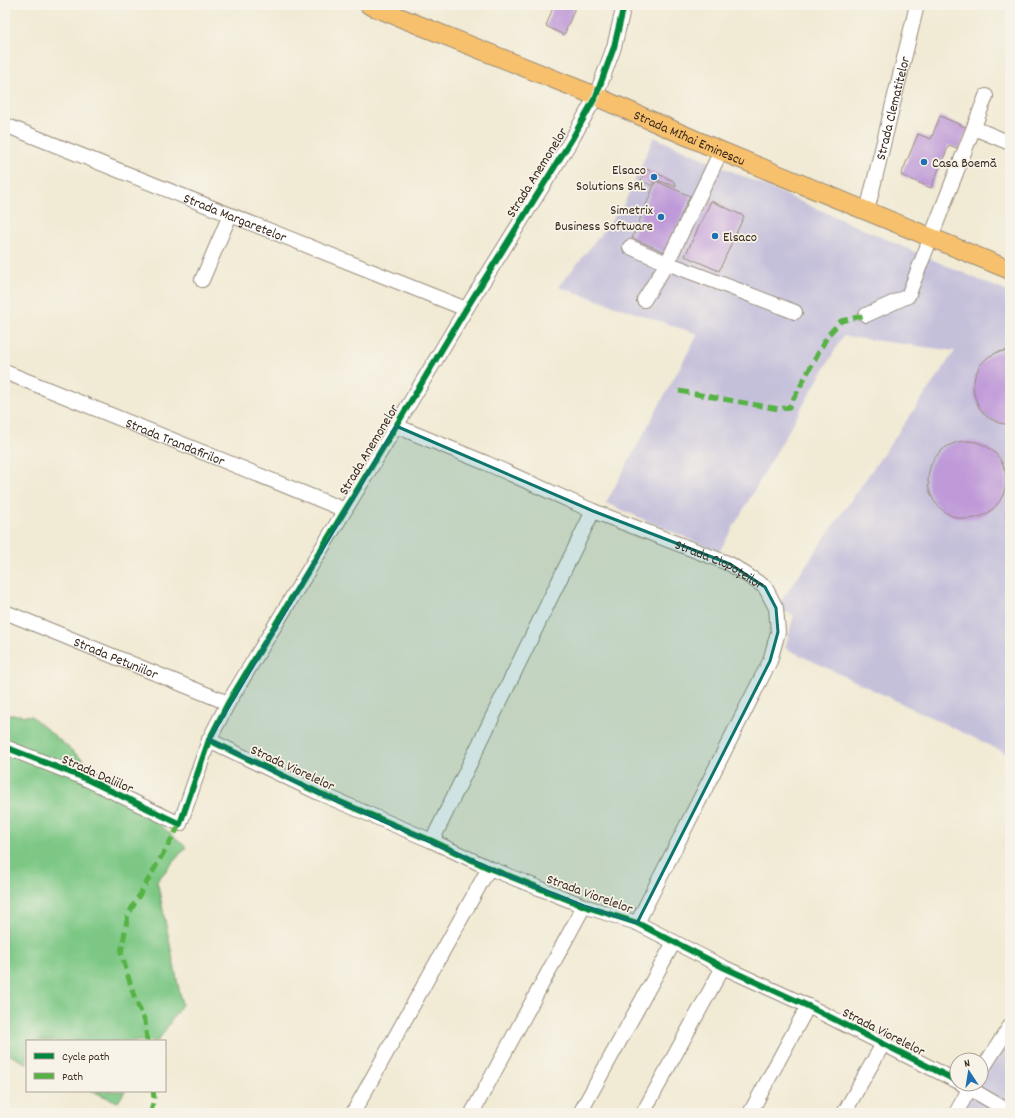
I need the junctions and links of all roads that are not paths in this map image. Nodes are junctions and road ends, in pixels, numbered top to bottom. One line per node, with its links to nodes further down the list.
1 (369, 5): 4 (main road, Strada MIhai Eminescu)
2 (624, 5): 4 (street, Strada Anemonelor)
3 (917, 5): 10 (street, Strada Clematitelor)
4 (596, 96): 9 (main road, Strada MIhai Eminescu); 18 (street, Strada Anemonelor)
5 (986, 96): 7 (street)
6 (5, 125): 11 (street, Strada Margaretelor)
7 (974, 128): 8 (street); 12 (street)
8 (1010, 143)
9 (721, 151): 10 (main road, Strada MIhai Eminescu); 14 (street)
10 (867, 211): 12 (main road, Strada MIhai Eminescu)
11 (230, 215): 16 (street); 18 (street, Strada Margaretelor)
12 (930, 238): 15 (main road, Strada MIhai Eminescu); 20 (street)
13 (630, 247): 14 (street)
14 (667, 263): 17 (street); 19 (street)
15 (1010, 270)
16 (202, 280)
17 (644, 300)
18 (466, 309): 22 (street, Strada Anemonelor)
19 (794, 312)
20 (866, 315)
21 (5, 372): 23 (street, Strada Trandafirilor)
22 (396, 426): 23 (street, Strada Anemonelor); 24 (street, Strada Clopoțeilor)
23 (345, 510): 26 (street, Strada Anemonelor)
24 (593, 511): 30 (street); 33 (street, Strada Clopoțeilor)
25 (5, 612): 26 (street, Strada Petuniilor)
26 (228, 704): 27 (street, Strada Anemonelor)
27 (209, 740): 29 (street, Strada Anemonelor); 30 (street, Strada Viorelelor)
28 (5, 747): 29 (street, Strada Daliilor)
29 (180, 824)
30 (432, 841): 31 (street, Strada Viorelelor)
31 (489, 868): 32 (street, Strada Viorelelor); 44 (street)
32 (584, 906): 33 (street, Strada Viorelelor); 45 (street, Strada Viorelelor)
33 (637, 923): 34 (street, Strada Viorelelor)
34 (674, 942): 35 (street, Strada Viorelelor); 46 (street)
35 (723, 967): 36 (street, Strada Viorelelor); 47 (street)
36 (808, 1006): 38 (street, Strada Viorelelor); 48 (street)
37 (1010, 1026): 39 (street)
38 (884, 1044): 40 (street, Strada Viorelelor); 49 (street, Strada Viorelelor)
39 (989, 1059)
40 (949, 1077)
41 (965, 1092): 50 (street)
42 (979, 1092): 43 (street)
43 (1010, 1112)
44 (353, 1113)
45 (472, 1113)
46 (580, 1113)
47 (643, 1113)
48 (750, 1113)
49 (844, 1113)
50 (956, 1113)

